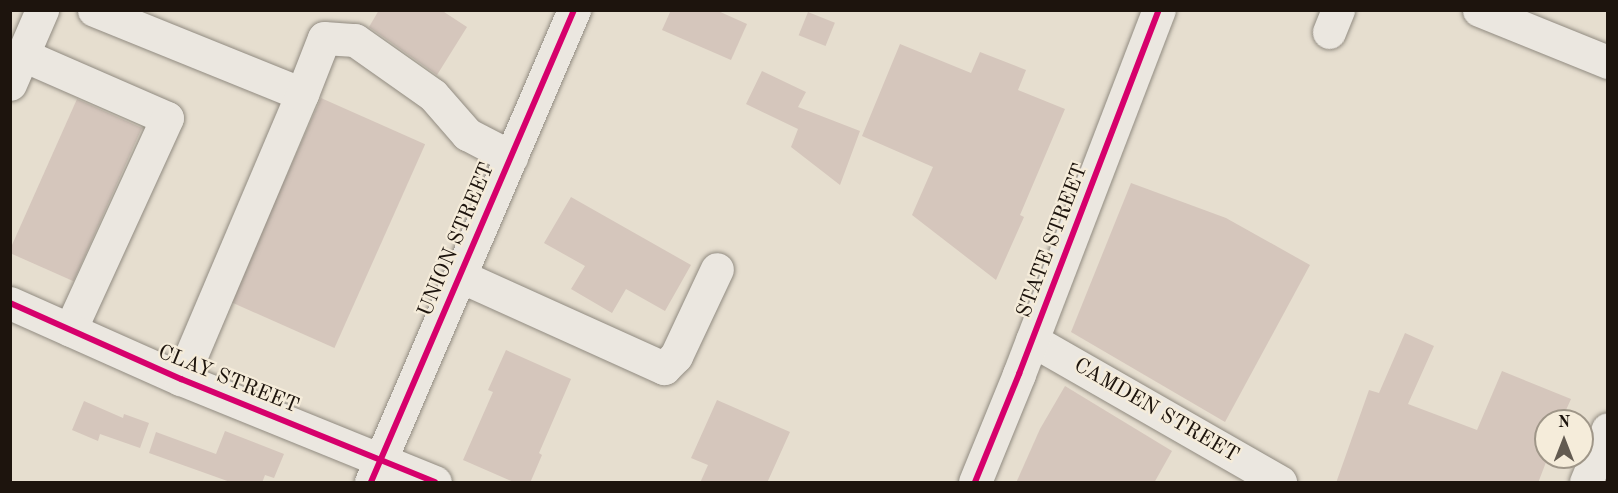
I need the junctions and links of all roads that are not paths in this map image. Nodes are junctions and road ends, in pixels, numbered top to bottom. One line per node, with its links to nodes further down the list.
1 (42, 10): 7 (street)
2 (94, 10): 8 (street)
3 (574, 10): 9 (street, UNION STREET)
4 (1159, 10): 14 (street, STATE STREET)
5 (1486, 12): 6 (street)
6 (1608, 62)
7 (17, 69): 13 (street)
8 (302, 94): 9 (street); 15 (street)
9 (511, 157): 11 (street, UNION STREET)
10 (717, 269): 11 (street)
11 (460, 276): 17 (street, UNION STREET)
12 (10, 303): 13 (street, CLAY STREET)
13 (70, 330): 15 (street, CLAY STREET)
14 (1032, 340): 19 (street, STATE STREET); 20 (street, CAMDEN STREET)
15 (181, 379): 17 (street, CLAY STREET)
16 (1608, 429): 21 (street)
17 (376, 471): 18 (street, CLAY STREET)
18 (435, 483)
19 (975, 483)
20 (1280, 483)
21 (1586, 483)

